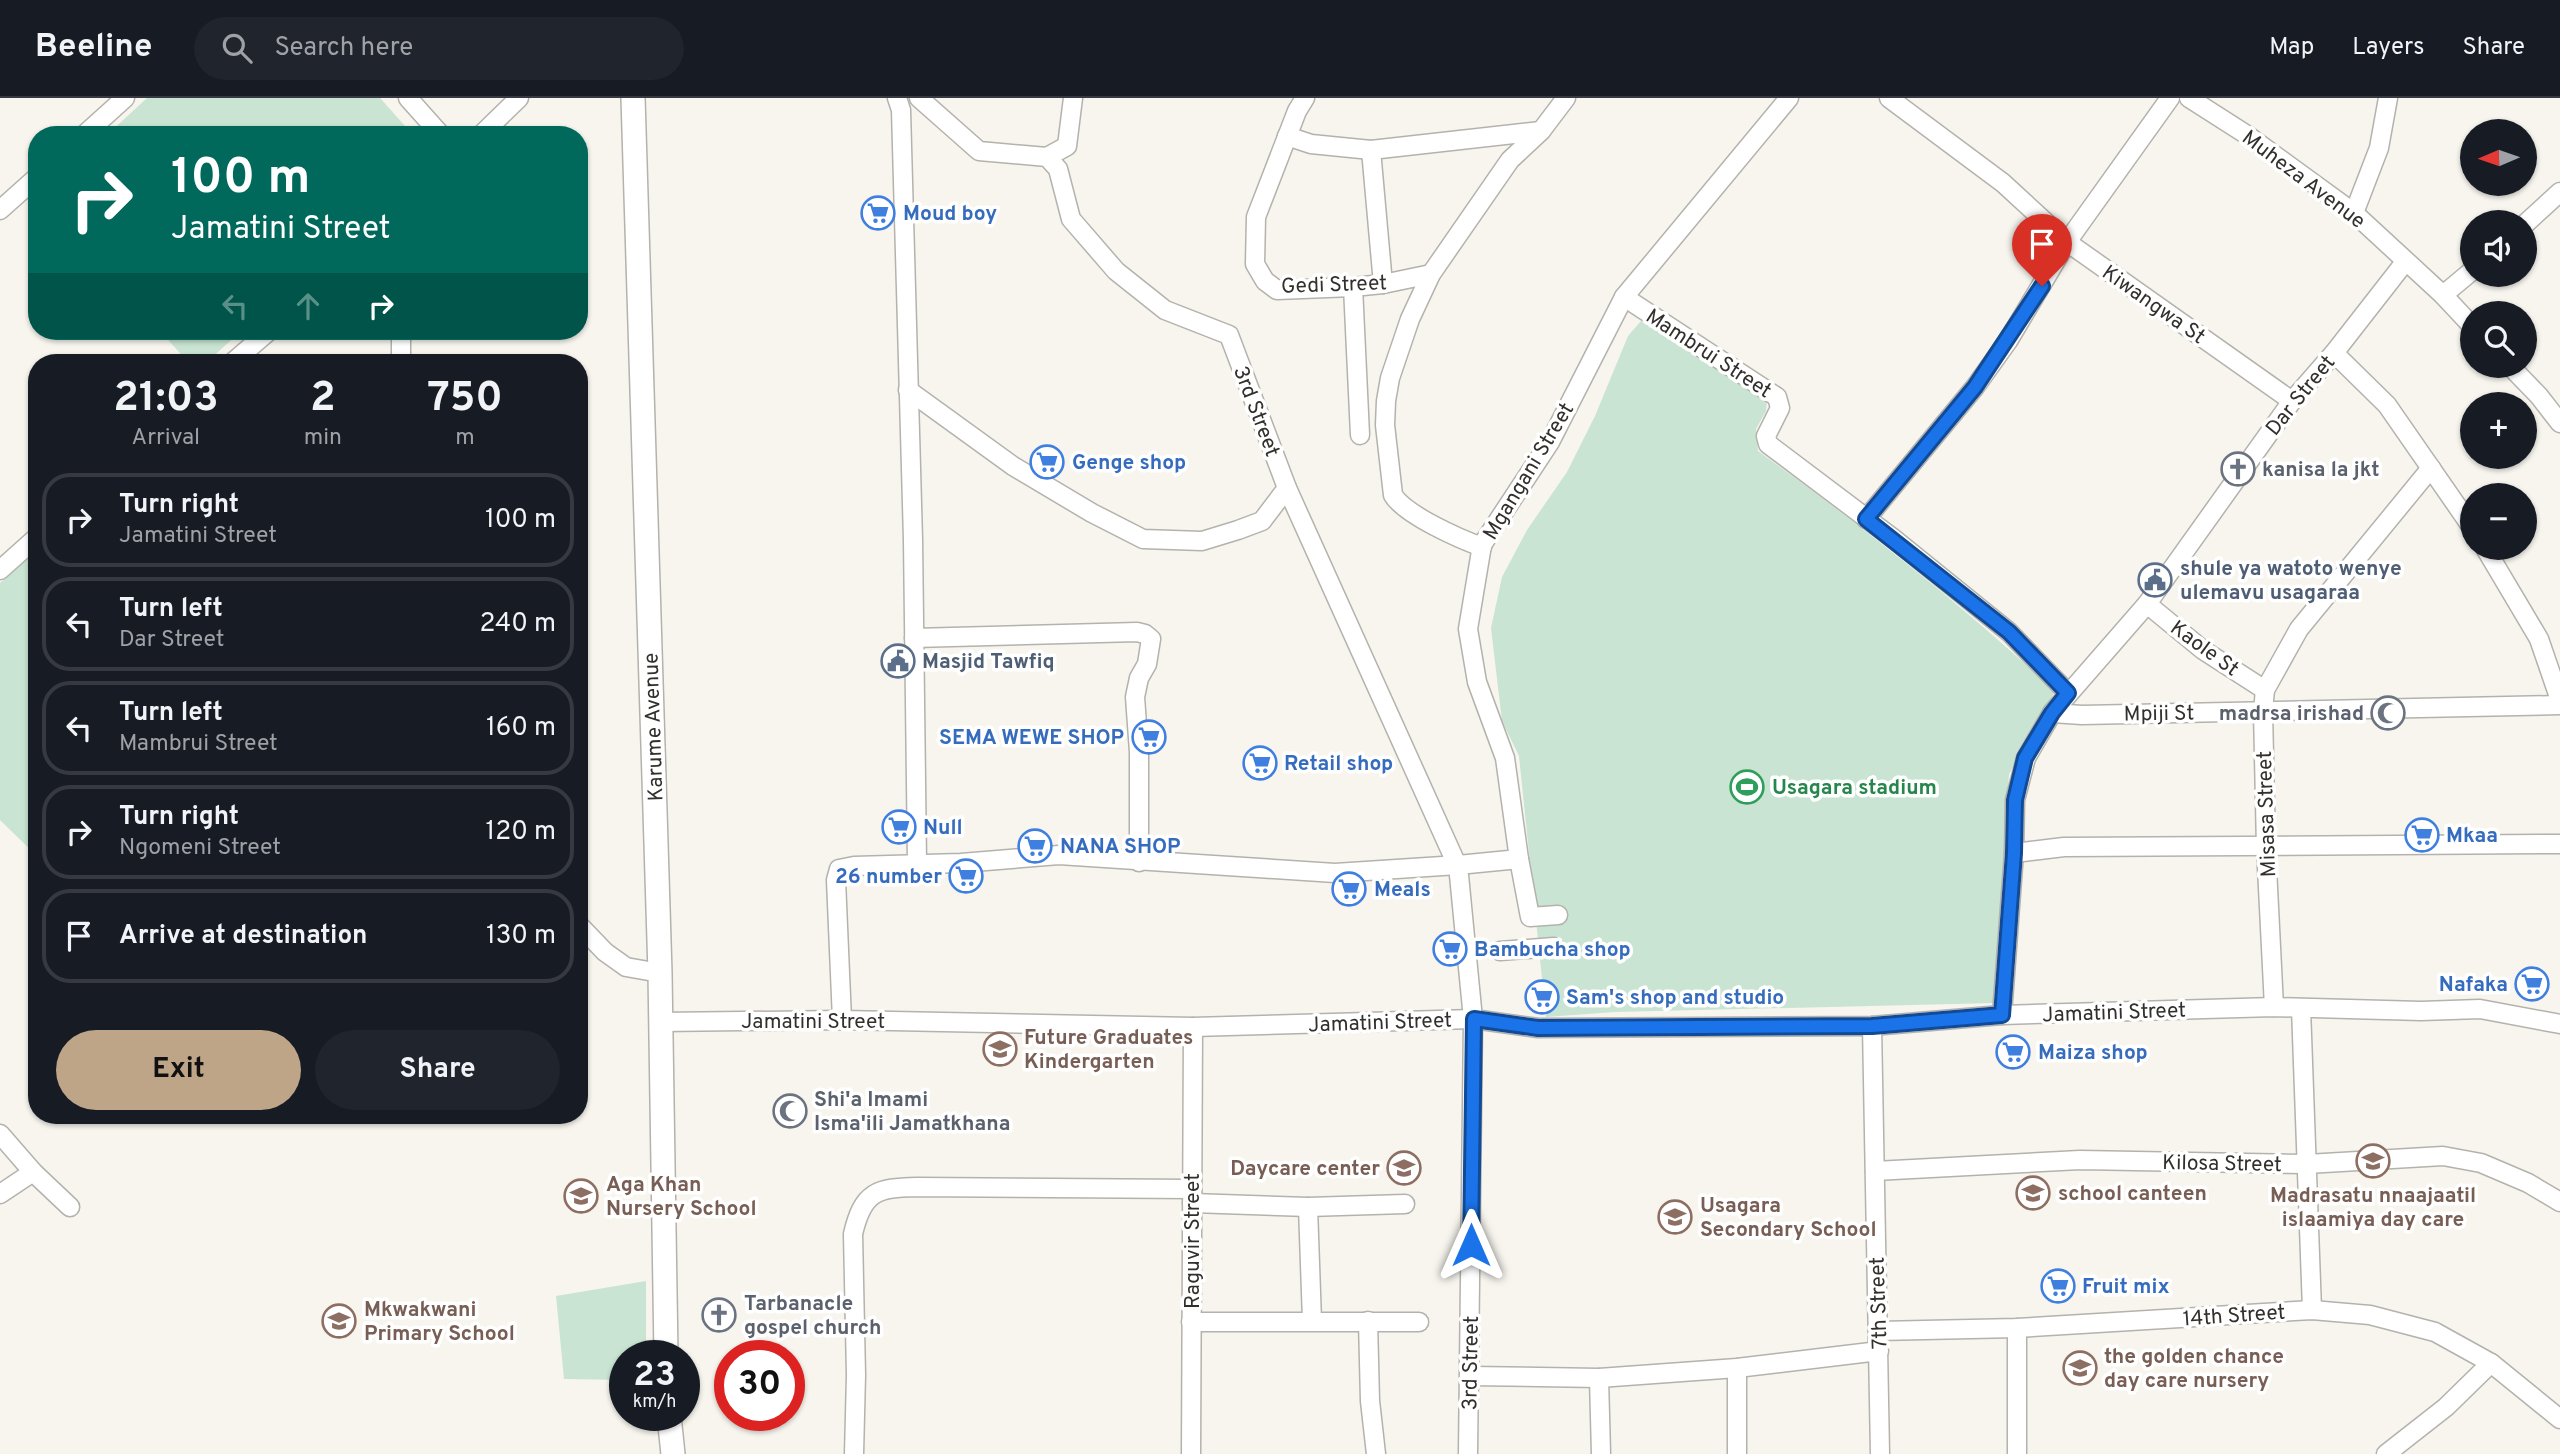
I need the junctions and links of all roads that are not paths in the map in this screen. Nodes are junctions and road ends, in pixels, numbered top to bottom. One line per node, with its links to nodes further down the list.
1 (125, 98): 16 (street)
2 (408, 98): 17 (street)
3 (519, 98): 18 (street)
4 (633, 98): 71 (main road, Karume Avenue)
5 (897, 98): 41 (street)
6 (919, 98): 22 (street)
7 (1073, 98): 22 (street)
8 (1305, 98): 20 (street, Gedi Street)
9 (1566, 98): 19 (street)
10 (1789, 98): 35 (street, Mgangani Street)
11 (1889, 98): 15 (street, Kiwangwa St)
12 (2170, 98): 28 (street)
13 (2388, 98): 26 (street)
14 (2193, 99): 26 (street, Muheza Avenue)
15 (1910, 105): 28 (street, Kiwangwa St)
16 (94, 126)
17 (433, 126)
18 (490, 126)
19 (1541, 131): 21 (street); 30 (street)
20 (1287, 136): 21 (street); 33 (street, Gedi Street)
21 (1371, 150): 32 (street)
22 (1047, 157): 46 (street, 3rd Street)
23 (28, 185): 25 (street)
24 (2560, 192): 27 (street)
25 (0, 210)
26 (2354, 213): 29 (street, Muheza Avenue)
27 (2537, 213)
28 (2067, 242): 42 (street, Kiwangwa St); 48 (street)
29 (2405, 262): 34 (street, Muheza Avenue); 38 (street, Dar Street)
30 (1431, 274): 32 (street, Gedi Street); 50 (street)
31 (2460, 281): 34 (street)
32 (1383, 284): 33 (street, Gedi Street)
33 (1353, 287): 44 (street)
34 (2443, 295): 36 (street, Muheza Avenue)
35 (1623, 297): 48 (street, Mambrui Street); 50 (street, Mgangani Street)
36 (2460, 313)
37 (259, 340): 39 (street)
38 (2334, 353): 42 (street, Dar Street); 45 (street)
39 (242, 354)
40 (2522, 378): 43 (street)
41 (908, 390): 46 (street); 54 (street)
42 (2292, 401): 53 (street, Dar Street)
43 (2560, 423)
44 (1360, 436)
45 (2431, 468): 47 (street); 55 (street, Misasa Street)
46 (1287, 488): 66 (street, 3rd Street)
47 (2460, 510)
48 (1866, 519): 56 (street, Mambrui Street)
49 (28, 545): 52 (street)
50 (1482, 547): 63 (street, Mgangani Street)
51 (2492, 560): 57 (street)
52 (0, 570)
53 (2147, 604): 55 (street, Kaole St); 56 (street, Dar Street)
54 (914, 638): 64 (street); 65 (street)
55 (2265, 690): 58 (street, Misasa Street)
56 (2068, 693): 59 (street, Dar Street)
57 (2560, 702): 58 (street, Mpiji St)
58 (2263, 711): 59 (street, Mpiji St); 61 (street, Misasa Street)
59 (2052, 713): 62 (street, Dar Street)
60 (2560, 844): 61 (street)
61 (2266, 848): 62 (street); 72 (street, Misasa Street)
62 (2014, 853): 74 (street, Dar Street)
63 (1519, 859): 66 (street); 67 (street, Mgangani Street)
64 (1139, 862): 65 (street); 66 (street)
65 (917, 863): 76 (street)
66 (1458, 865): 75 (street)
67 (1558, 915)
68 (588, 934): 71 (street)
69 (1554, 947): 70 (street)
70 (1500, 951)
71 (660, 973): 77 (main road, Karume Avenue)
72 (2274, 1007): 73 (street, Jamatini Street); 74 (street, Jamatini Street)
73 (2301, 1008): 78 (street, Jamatini Street); 82 (street)
74 (2002, 1015): 79 (street, Jamatini Street)
75 (1474, 1019): 79 (street, Jamatini Street); 80 (street, Jamatini Street); 102 (street, 3rd Street)
76 (842, 1020): 77 (street, Jamatini Street); 80 (street, Jamatini Street)
77 (660, 1022): 98 (main road, Karume Avenue)
78 (2560, 1024)
79 (1872, 1026): 83 (street, 7th Street)
80 (1193, 1027): 86 (street, Raguvir Street)
81 (0, 1134): 84 (street)
82 (2307, 1164): 83 (street, Kilosa Street); 87 (street, Kilosa Street); 91 (street)
83 (1874, 1171): 97 (street, 7th Street)
84 (33, 1172): 85 (street); 89 (street)
85 (0, 1194)
86 (1192, 1196): 90 (street); 94 (street, Raguvir Street); 107 (street)
87 (2560, 1202)
88 (1405, 1204): 90 (street)
89 (70, 1207)
90 (1308, 1207): 92 (street)
91 (2312, 1310): 96 (street, 14th Street); 100 (street, 14th Street)
92 (1312, 1321): 93 (street); 94 (street)
93 (1368, 1321): 95 (street); 109 (street)
94 (1191, 1322): 108 (street, Raguvir Street)
95 (1419, 1322)
96 (2017, 1328): 97 (street, 14th Street); 114 (street)
97 (1878, 1331): 99 (street, 7th Street)
98 (666, 1340)
99 (1879, 1351): 101 (street); 113 (street, 7th Street)
100 (2491, 1363): 104 (street, 14th Street); 115 (street)
101 (1737, 1368): 103 (street); 112 (street)
102 (1470, 1377): 103 (street); 110 (street, 3rd Street)
103 (1599, 1378): 111 (street)
104 (2560, 1419)
105 (671, 1431): 106 (main road)
106 (673, 1454)
107 (854, 1454)
108 (1191, 1454)
109 (1376, 1454)
110 (1468, 1454)
111 (1601, 1454)
112 (1737, 1454)
113 (1880, 1454)
114 (2017, 1454)
115 (2386, 1454)

